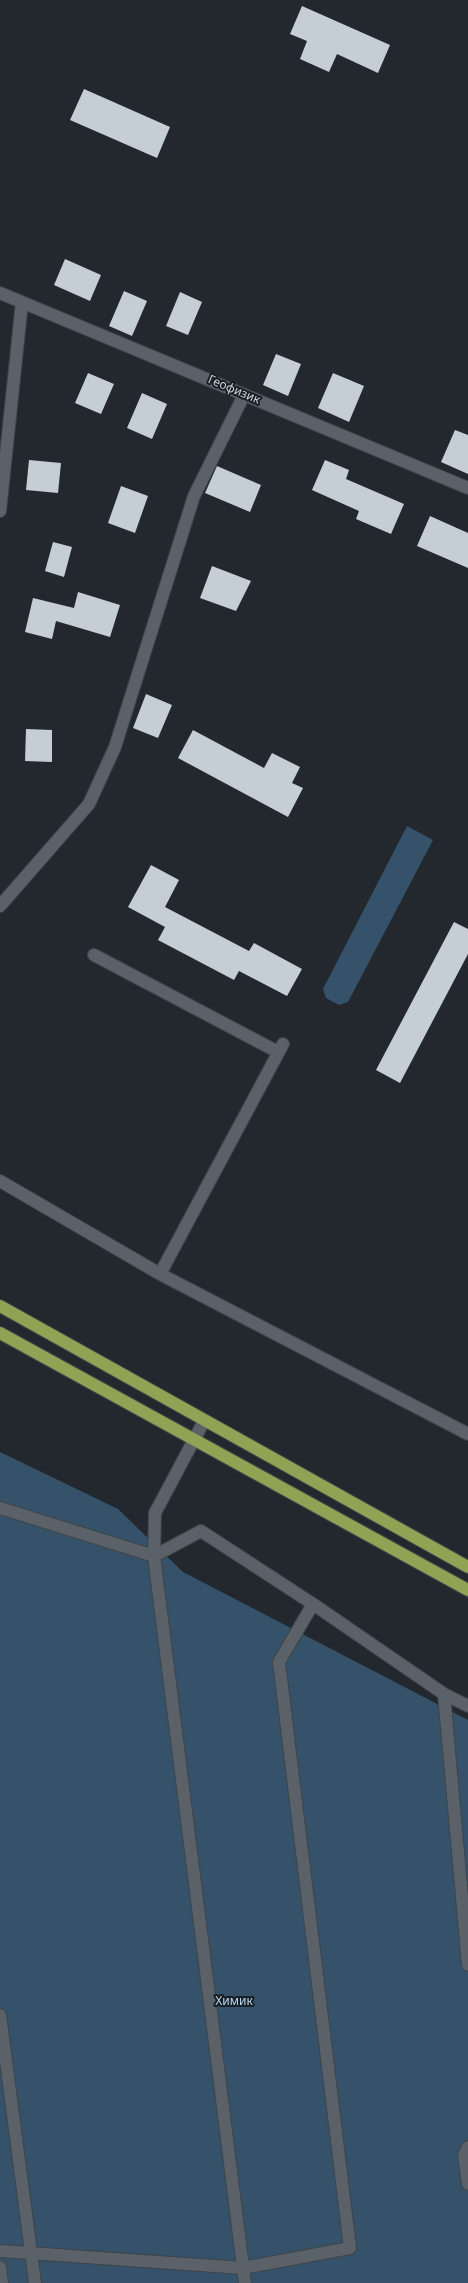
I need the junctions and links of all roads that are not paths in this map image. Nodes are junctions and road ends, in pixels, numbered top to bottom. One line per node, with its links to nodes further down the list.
1 (0, 293): 2 (street, Геофизик)
2 (22, 302): 3 (street, Геофизик); 5 (street)
3 (244, 394): 4 (street, Геофизик); 6 (street)
4 (468, 488)
5 (0, 511)
6 (0, 906)
7 (94, 955): 9 (street)
8 (0, 1181): 9 (street)
9 (160, 1274): 13 (street)
10 (0, 1306): 12 (highway)
11 (0, 1333): 14 (highway)
12 (204, 1421): 14 (street); 17 (highway)
13 (468, 1434)
14 (194, 1440): 16 (street); 18 (highway)
15 (0, 1508): 16 (street)
16 (154, 1556): 19 (street); 29 (street)
17 (468, 1567)
18 (468, 1590)
19 (313, 1604): 20 (street); 29 (street)
20 (444, 1694): 21 (street); 22 (street)
21 (468, 1706)
22 (468, 1965)
23 (0, 2015): 27 (street)
24 (468, 2147): 25 (street)
25 (468, 2184)
26 (0, 2251): 27 (street)
27 (30, 2253): 29 (street); 31 (street)
28 (0, 2267): 30 (street)
29 (243, 2268): 32 (street)
30 (2, 2283)
31 (35, 2283)
32 (245, 2283)

